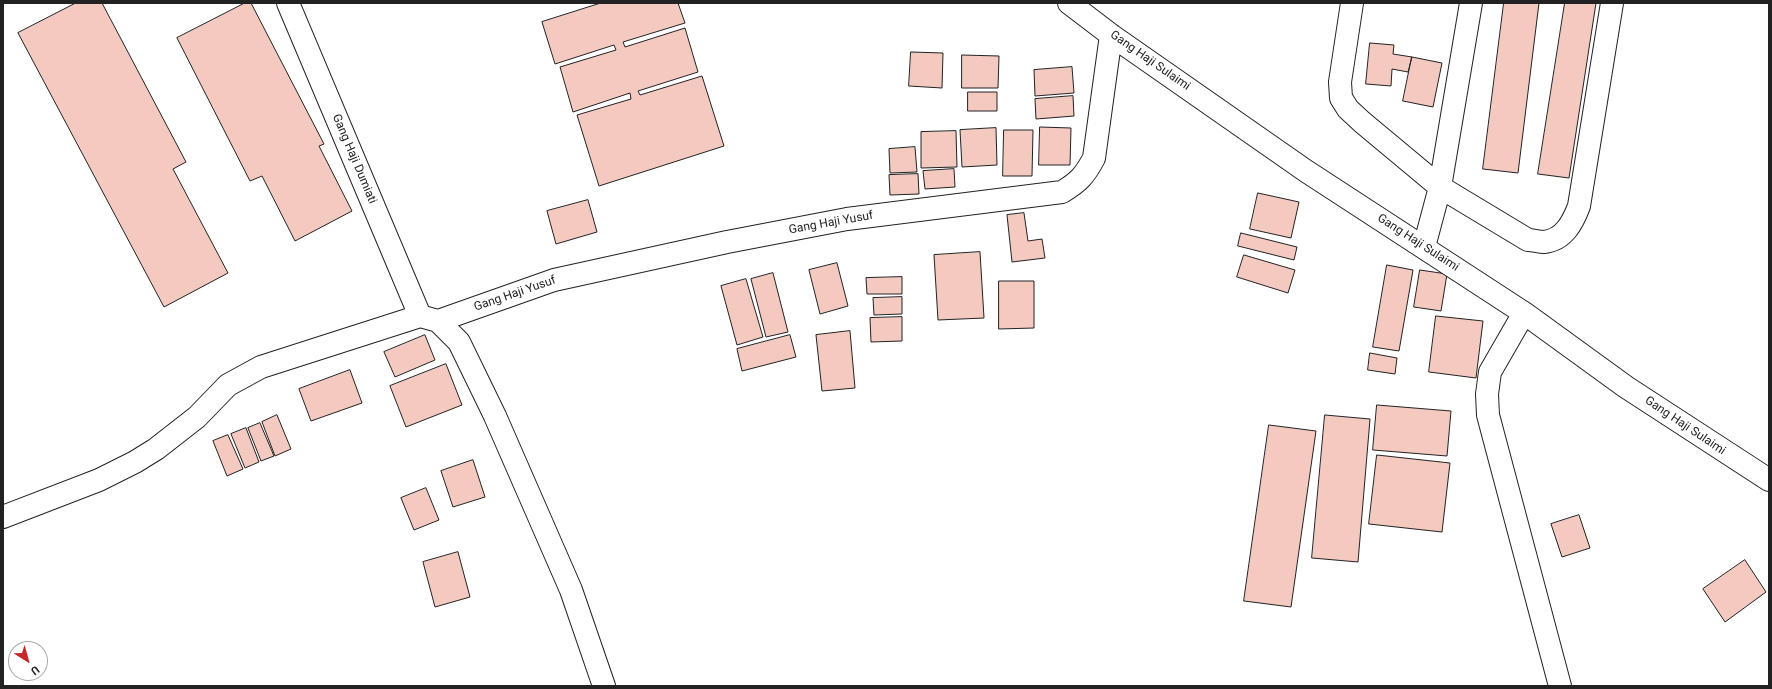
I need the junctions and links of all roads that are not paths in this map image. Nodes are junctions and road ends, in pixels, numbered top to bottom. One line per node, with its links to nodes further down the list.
1 (288, 3): 10 (street, Gang Haji Dumiati)
2 (1069, 3): 6 (street, Gang Haji Sulaimi)
3 (1352, 3): 7 (street)
4 (1471, 3): 7 (street)
5 (1612, 3): 7 (street)
6 (1111, 35): 8 (street, Gang Haji Sulaimi); 10 (street, Gang Haji Yusuf)
7 (1440, 187): 8 (street)
8 (1424, 247): 9 (street, Gang Haji Sulaimi)
9 (1524, 314): 11 (street, Gang Haji Sulaimi); 14 (street)
10 (429, 318): 12 (street, Gang Haji Yusuf); 13 (street)
11 (1769, 480)
12 (3, 517)
13 (604, 686)
14 (1560, 686)

